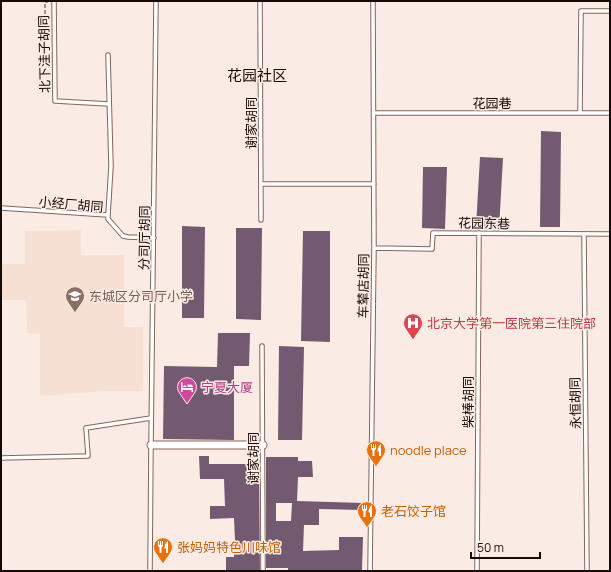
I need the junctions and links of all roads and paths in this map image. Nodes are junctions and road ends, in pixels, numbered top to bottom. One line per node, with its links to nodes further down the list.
1 (54, 1): 6 (path); 8 (lane, 北下洼子胡同)
2 (156, 1): 20 (lane, 分司厅胡同)
3 (260, 1): 12 (lane, 谢家胡同)
4 (373, 1): 9 (lane, 车辇店胡同)
5 (610, 11): 10 (lane)
6 (42, 29)
7 (108, 54): 8 (lane)
8 (109, 104): 15 (lane)
9 (374, 112): 10 (lane, 花园巷); 13 (lane, 车辇店胡同)
10 (580, 113): 11 (lane, 花园巷)
11 (610, 113)
12 (261, 184): 13 (lane); 16 (lane, 谢家胡同)
13 (374, 184): 21 (lane, 车辇店胡同)
14 (1, 208): 15 (lane, 小经厂胡同)
15 (108, 215): 20 (lane, 小经厂胡同)
16 (261, 220)
17 (479, 233): 19 (lane, 花园东巷); 21 (lane, 花园东巷); 30 (lane, 柴棒胡同)
18 (610, 234): 19 (lane, 花园东巷)
19 (584, 235): 31 (lane, 永恒胡同)
20 (154, 238): 23 (lane, 分司厅胡同)
21 (374, 248): 29 (lane, 车辇店胡同)
22 (262, 346): 25 (lane, 谢家胡同)
23 (151, 418): 24 (lane, 分司厅胡同); 26 (lane)
24 (151, 445): 25 (street); 27 (lane, 分司厅胡同)
25 (262, 445): 28 (lane, 谢家胡同)
26 (1, 458)
27 (150, 571)
28 (263, 571)
29 (370, 571)
30 (477, 571)
31 (587, 571)

